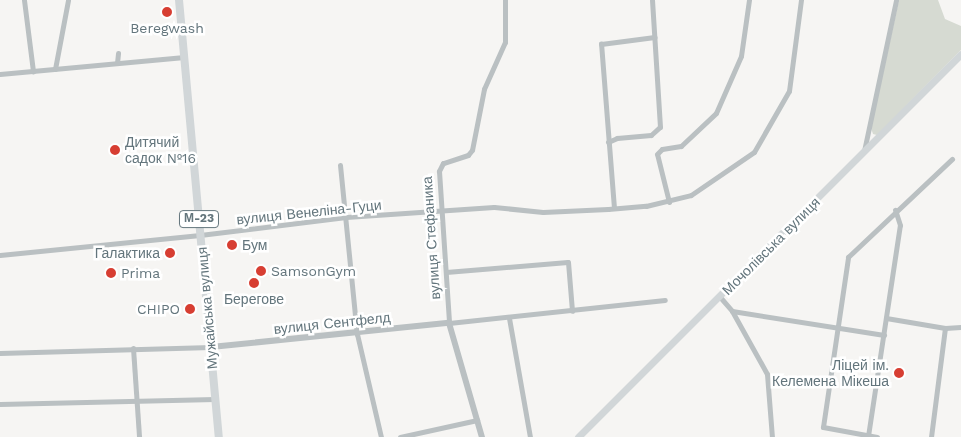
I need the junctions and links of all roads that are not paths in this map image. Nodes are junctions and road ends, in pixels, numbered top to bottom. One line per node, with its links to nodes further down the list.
1 (24, 0): 15 (street)
2 (68, 0): 14 (street)
3 (179, 0): 12 (highway, Мужайська вулиця / М-23)
4 (505, 0): 24 (street, вулиця Стефаника)
5 (652, 0): 9 (street)
6 (749, 0): 21 (street)
7 (801, 0): 21 (street, вулиця Венеліна-Гуци)
8 (896, 0): 18 (street)
9 (655, 37): 17 (street); 17 (street)
10 (118, 53): 13 (street)
11 (961, 54): 18 (main road, Мочолівська вулиця)
12 (184, 57): 13 (street); 26 (highway, Мужайська вулиця / М-23)
13 (117, 63): 14 (street)
14 (55, 69): 15 (street)
15 (33, 71): 16 (street)
16 (0, 74)
17 (608, 142): 22 (street)
18 (863, 154): 29 (main road, Мочолівська вулиця)
19 (952, 158): 23 (street)
20 (340, 165): 25 (street)
21 (669, 202): 22 (street, вулиця Венеліна-Гуци)
22 (614, 208): 24 (street, вулиця Венеліна-Гуци)
23 (896, 210): 34 (street); 36 (street)
24 (442, 212): 25 (street, вулиця Венеліна-Гуци); 28 (street, вулиця Стефаника)
25 (346, 217): 26 (street, вулиця Венеліна-Гуци); 39 (street)
26 (200, 236): 27 (street, вулиця Венеліна-Гуци); 41 (highway, Мужайська вулиця / М-23)
27 (0, 255)
28 (446, 272): 31 (street); 35 (street, вулиця Стефаника)
29 (720, 297): 32 (street); 55 (main road, Мочолівська вулиця)
30 (665, 300): 31 (street, вулиця Сентфелд)
31 (572, 311): 33 (street, вулиця Сентфелд)
32 (732, 311): 36 (street); 56 (street)
33 (509, 318): 35 (street, вулиця Сентфелд); 54 (street)
34 (886, 318): 38 (street); 40 (street)
35 (449, 322): 39 (street, вулиця Сентфелд); 47 (street, вулиця Стефаника)
36 (837, 327): 40 (street); 48 (street)
37 (961, 327): 38 (street)
38 (945, 328): 58 (street)
39 (358, 334): 41 (street, вулиця Сентфелд); 51 (street)
40 (884, 335): 48 (street)
41 (211, 346): 42 (street, вулиця Сентфелд); 44 (highway, Мужайська вулиця / М-23)
42 (133, 348): 43 (street, вулиця Сентфелд); 45 (street)
43 (0, 353)
44 (215, 399): 45 (street); 50 (highway, Мужайська вулиця / М-23)
45 (137, 400): 46 (street); 49 (street)
46 (0, 404)
47 (477, 420): 52 (street); 53 (street, вулиця Стефаника)
48 (868, 436): 57 (street)
49 (139, 437)
50 (219, 437)
51 (381, 437)
52 (400, 437)
53 (482, 437)
54 (530, 437)
55 (578, 437)
56 (772, 437)
57 (877, 437)
58 (931, 437)

